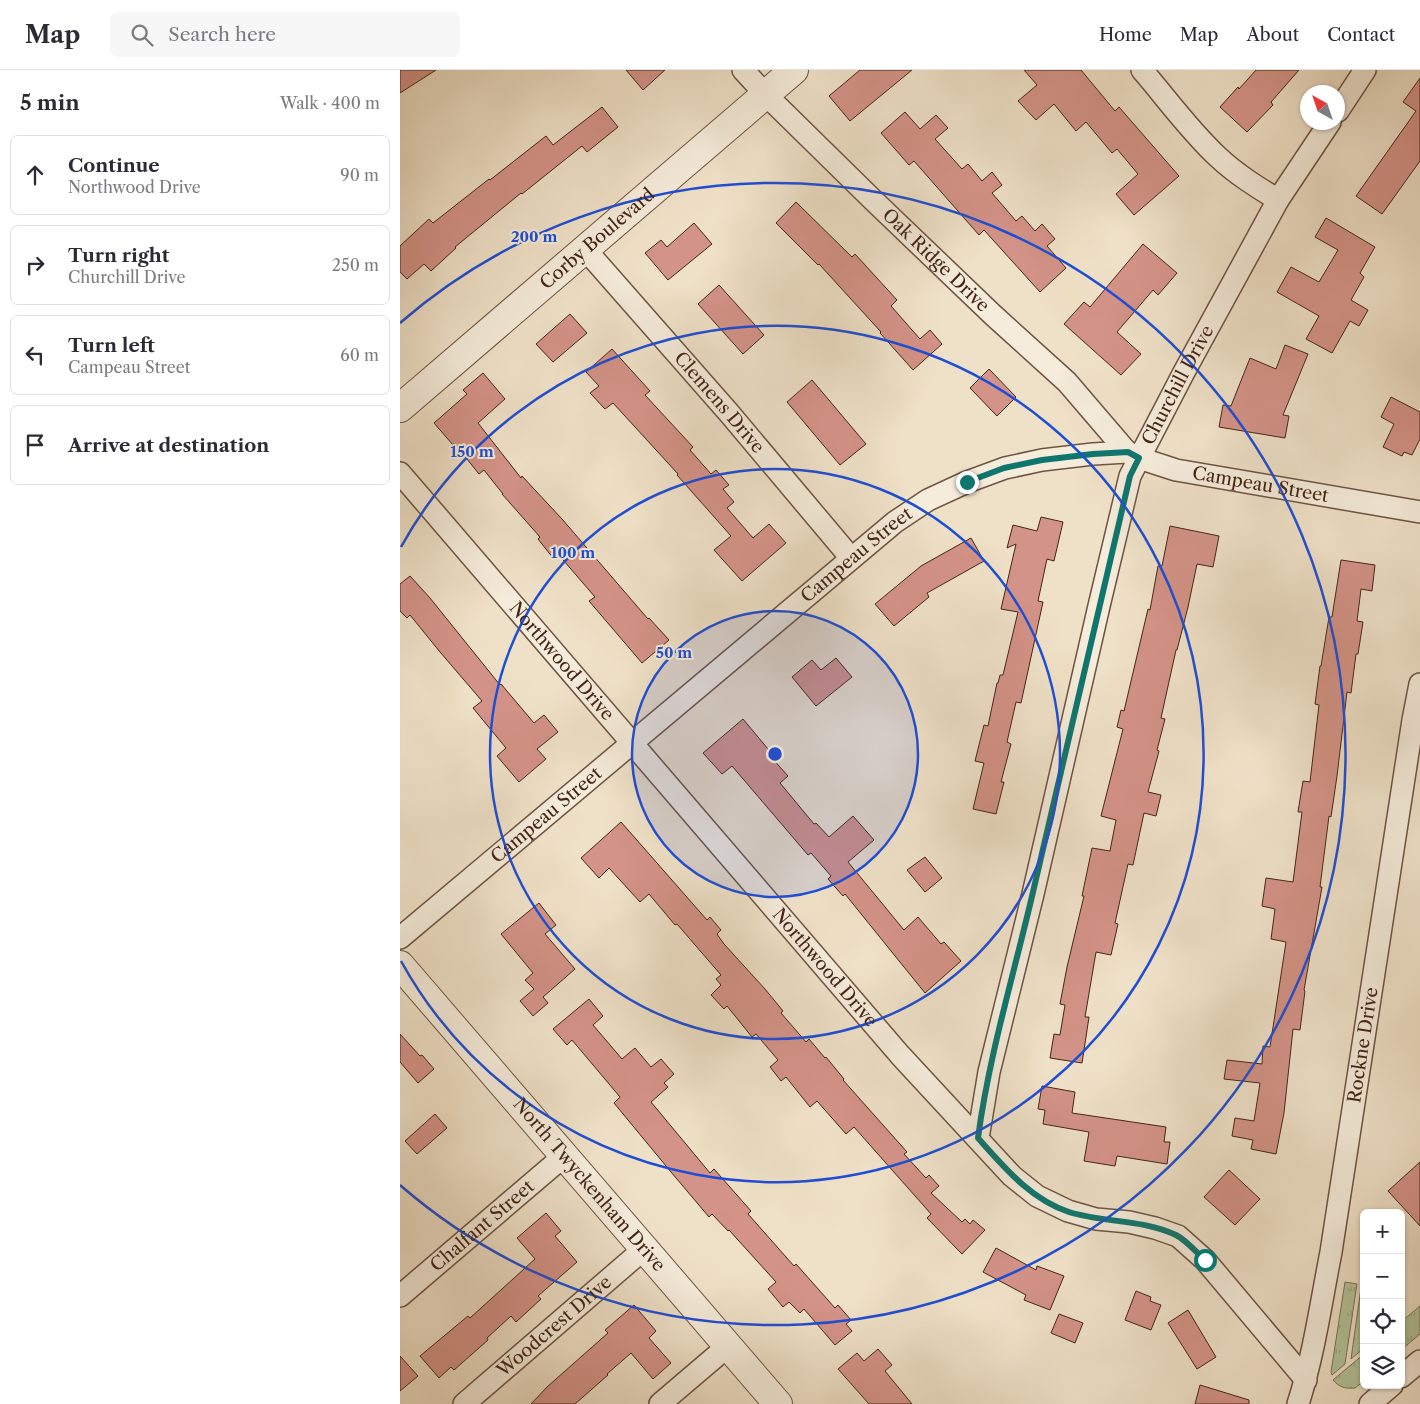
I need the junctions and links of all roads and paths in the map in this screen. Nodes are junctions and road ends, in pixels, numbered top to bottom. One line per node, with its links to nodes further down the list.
1 (743, 70): 5 (street, Oak Ridge Drive)
2 (794, 70): 5 (street, Corby Boulevard)
3 (1142, 70): 8 (street)
4 (1365, 70): 6 (street)
5 (765, 94): 9 (street, Corby Boulevard); 11 (street, Oak Ridge Drive)
6 (1345, 100)
7 (1325, 130): 8 (street, Churchill Drive)
8 (1278, 200): 11 (street, Churchill Drive)
9 (585, 249): 10 (street, Corby Boulevard); 14 (street, Clemens Drive)
10 (400, 408)
11 (1133, 455): 13 (street, Campeau Street); 14 (street, Campeau Street); 19 (street, Churchill Drive)
12 (400, 473): 16 (street, Northwood Drive)
13 (1420, 512)
14 (852, 558): 16 (street, Campeau Street)
15 (1420, 684): 26 (street, Rockne Drive)
16 (632, 743): 17 (street, Campeau Street); 19 (street, Northwood Drive)
17 (400, 938)
18 (400, 965): 20 (street, North Twyckenham Drive)
19 (978, 1138): 26 (street, Northwood Drive)
20 (564, 1156): 21 (street, North Twyckenham Drive); 22 (street, Chalfant Street)
21 (644, 1249): 23 (street, North Twyckenham Drive); 28 (street, Woodcrest Drive)
22 (400, 1296)
23 (728, 1346): 29 (street); 30 (street, North Twyckenham Drive)
24 (1420, 1361): 25 (street)
25 (1405, 1374)
26 (1306, 1380): 31 (street, Rockne Drive)
27 (1387, 1389): 32 (street)
28 (464, 1404)
29 (660, 1404)
30 (778, 1404)
31 (1298, 1404)
32 (1370, 1404)

